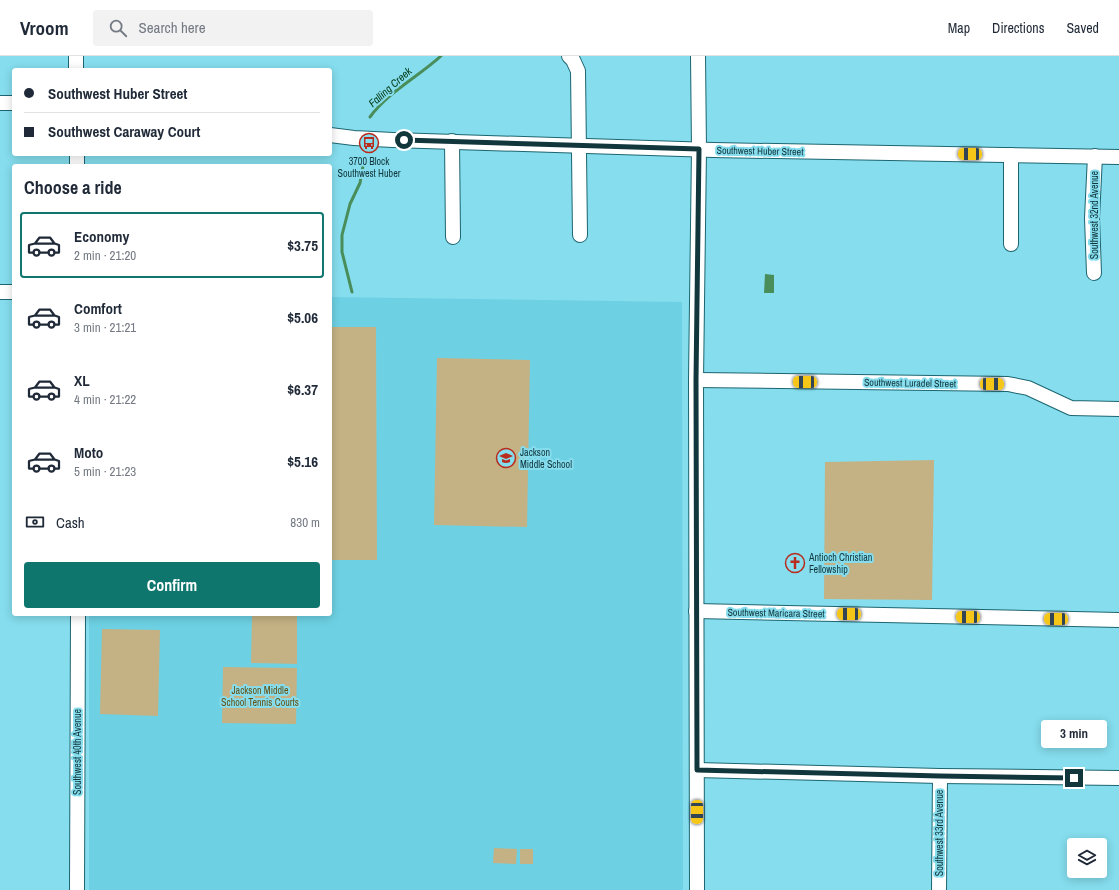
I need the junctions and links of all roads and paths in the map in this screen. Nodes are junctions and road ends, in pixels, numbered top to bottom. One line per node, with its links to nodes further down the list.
1 (76, 56): 4 (street)
2 (569, 56): 9 (street)
3 (698, 56): 10 (street)
4 (76, 68)
5 (0, 103): 6 (street)
6 (12, 103)
7 (332, 135): 8 (street, Southwest Huber Street)
8 (452, 141): 9 (street, Southwest Huber Street); 15 (street)
9 (579, 146): 10 (street, Southwest Huber Street); 14 (street)
10 (699, 149): 11 (street, Southwest Huber Street); 20 (street)
11 (1011, 155): 12 (street, Southwest Huber Street); 16 (street)
12 (1095, 156): 13 (street, Southwest Huber Street); 17 (street, Southwest 32nd Avenue)
13 (1119, 157)
14 (580, 235)
15 (454, 237)
16 (1011, 244)
17 (1094, 273)
18 (0, 292): 19 (street)
19 (12, 292)
20 (696, 380): 21 (street, Southwest Luradel Street); 22 (street)
21 (1119, 409)
22 (696, 611): 24 (street, Southwest Maricara Street); 25 (street)
23 (78, 616): 28 (street, Southwest 40th Avenue)
24 (1119, 620)
25 (697, 770): 26 (street); 29 (street)
26 (940, 776): 27 (street); 30 (street, Southwest 33rd Avenue)
27 (1119, 778)
28 (77, 890)
29 (697, 890)
30 (939, 890)

